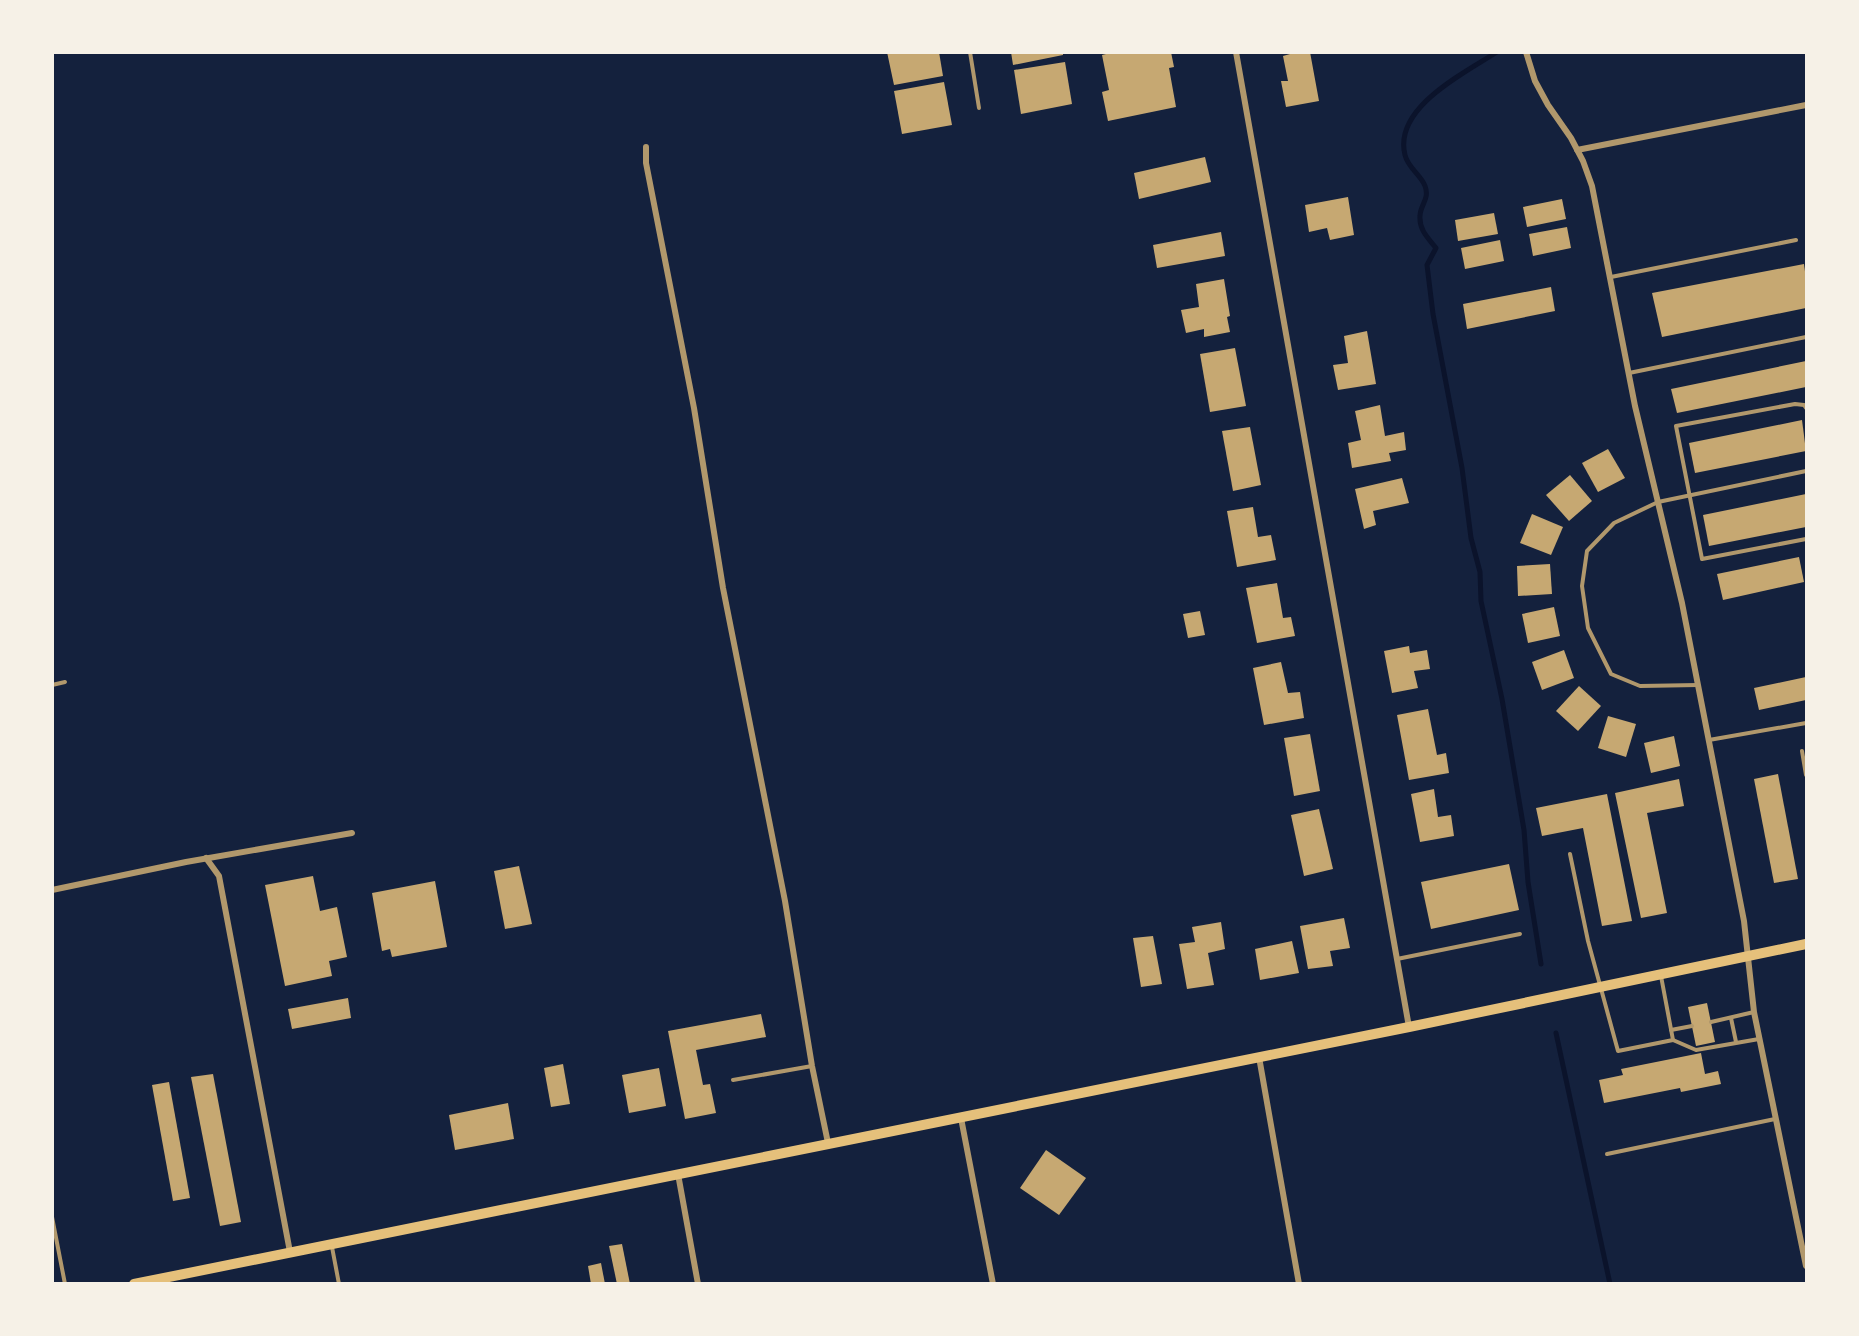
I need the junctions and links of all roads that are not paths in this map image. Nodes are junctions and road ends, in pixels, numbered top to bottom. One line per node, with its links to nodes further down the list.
1 (970, 52): 5 (lane)
2 (1236, 52): 31 (street)
3 (1526, 52): 7 (street)
4 (1806, 105): 7 (street)
5 (980, 108)
6 (646, 147): 44 (street)
7 (1577, 150): 9 (street)
8 (1796, 240): 9 (lane)
9 (1610, 278): 11 (street)
10 (1806, 337): 11 (lane)
11 (1629, 373): 15 (street)
12 (1806, 408): 14 (lane)
13 (1806, 471): 14 (lane)
14 (1689, 495): 15 (lane); 16 (lane)
15 (1658, 502): 19 (street); 19 (lane)
16 (1806, 539)
17 (65, 682): 18 (lane)
18 (52, 685)
19 (1698, 685): 21 (street)
20 (1806, 723): 21 (lane)
21 (1709, 740): 30 (street)
22 (1802, 752): 23 (lane)
23 (1806, 775)
24 (352, 833): 26 (street)
25 (1569, 854): 33 (lane)
26 (206, 858): 27 (street); 54 (street)
27 (52, 890)
28 (1520, 934): 31 (lane)
29 (1806, 944): 30 (main road)
30 (1749, 957): 32 (main road); 34 (street)
31 (1397, 959): 38 (street)
32 (1661, 975): 33 (main road); 39 (lane)
33 (1602, 987): 38 (main road); 41 (lane)
34 (1754, 1012): 35 (lane); 40 (street)
35 (1731, 1018): 36 (lane); 42 (lane)
36 (1711, 1022)
37 (1692, 1026): 39 (lane)
38 (1409, 1027): 43 (main road)
39 (1671, 1030): 41 (lane)
40 (1760, 1039): 42 (lane); 47 (street)
41 (1673, 1040): 42 (lane)
42 (1736, 1042)
43 (1258, 1056): 46 (main road); 62 (street)
44 (812, 1066): 45 (lane); 48 (street)
45 (733, 1080)
46 (961, 1118): 48 (main road); 61 (street)
47 (1775, 1119): 49 (lane); 53 (street)
48 (828, 1143): 50 (main road)
49 (1607, 1154)
50 (678, 1174): 52 (main road); 60 (street)
51 (52, 1217): 57 (lane)
52 (331, 1243): 54 (main road); 59 (lane)
53 (1805, 1250): 55 (street)
54 (290, 1252): 56 (main road)
55 (1806, 1266)
56 (182, 1279): 58 (main road)
57 (65, 1284)
58 (134, 1284)
59 (339, 1284)
60 (698, 1284)
61 (993, 1284)
62 (1299, 1284)

